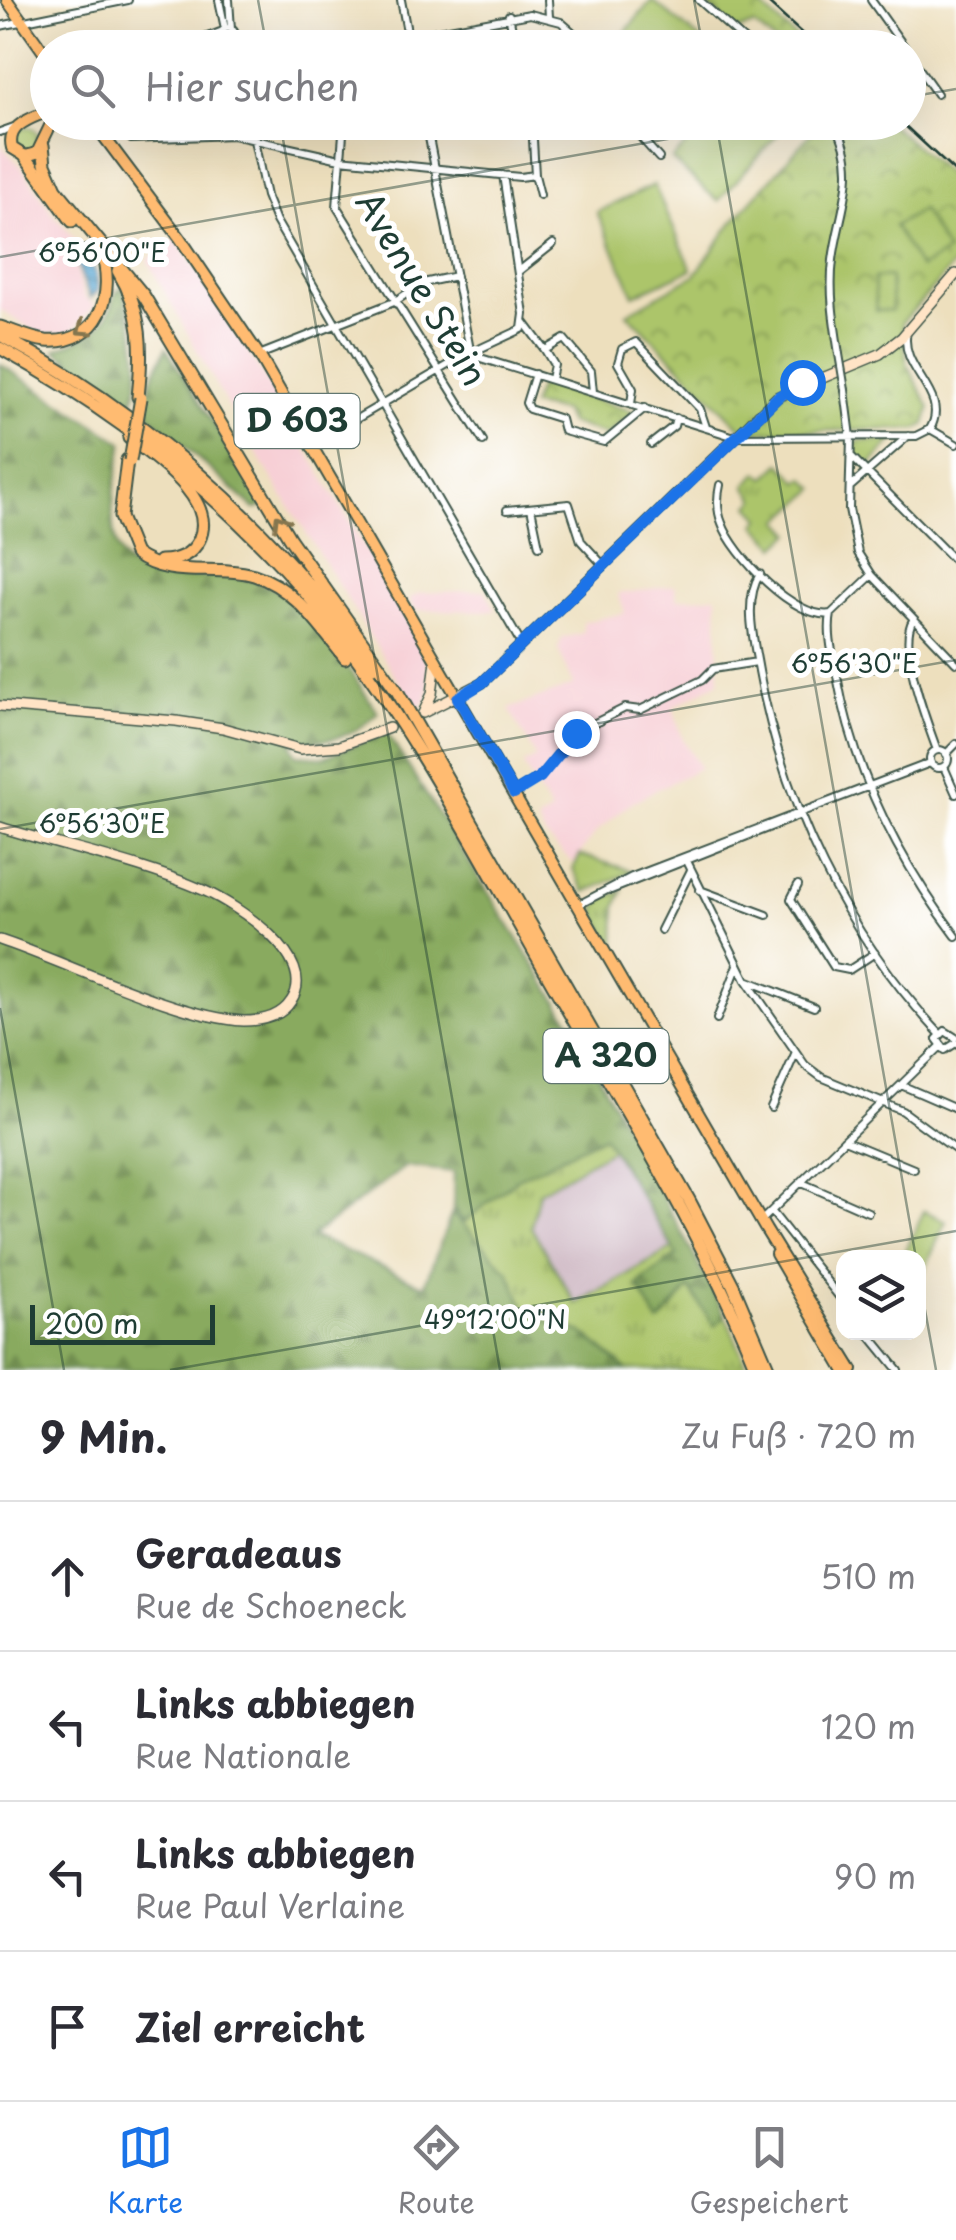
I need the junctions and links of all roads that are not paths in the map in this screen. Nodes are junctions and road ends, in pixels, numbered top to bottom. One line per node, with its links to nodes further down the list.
1 (7, 0): 14 (main road)
2 (15, 0): 14 (main road)
3 (72, 0): 11 (street)
4 (128, 0): 11 (street)
5 (219, 0): 18 (street)
6 (229, 0): 18 (street)
7 (401, 0): 19 (street)
8 (548, 0): 13 (street)
9 (699, 0): 23 (street)
10 (872, 0): 24 (street)
11 (74, 10): 14 (street)
12 (509, 15): 13 (street); 20 (street); 21 (street)
13 (549, 17): 22 (street)
14 (26, 20): 15 (street); 16 (main road); 17 (main road)
15 (0, 26)
16 (32, 30)
17 (34, 30)
18 (226, 30)
19 (407, 30)
20 (433, 30)
21 (512, 30)
22 (567, 30)
23 (733, 30)
24 (893, 30)
25 (926, 78): 26 (street)
26 (937, 94)
27 (28, 122): 28 (main road); 29 (main road)
28 (30, 124)
29 (15, 127): 30 (street); 41 (main road)
30 (0, 132)
31 (43, 140): 42 (main road); 52 (highway)
32 (106, 140): 48 (main road, D 603)
33 (112, 140): 48 (main road, D 603)
34 (254, 140): 58 (street)
35 (261, 140): 44 (street)
36 (342, 140): 44 (street, Avenue Stein)
37 (429, 140): 45 (street)
38 (533, 140): 47 (street)
39 (643, 140): 43 (street)
40 (840, 140): 80 (street, bridge)
41 (5, 142): 42 (main road)
42 (25, 156): 51 (highway)
43 (659, 158)
44 (340, 159): 45 (street); 56 (street, Avenue Stein)
45 (435, 169): 46 (street); 55 (street)
46 (503, 175): 47 (street); 53 (street)
47 (536, 175): 49 (street)
48 (145, 190): 64 (main road, D 603)
49 (540, 195)
50 (552, 244): 53 (street)
51 (101, 251): 59 (highway, one-way to 59); 71 (highway)
52 (122, 267): 71 (highway); 108 (highway, one-way to 52)
53 (518, 272): 57 (street)
54 (956, 274): 60 (main road)
55 (456, 276): 56 (street); 65 (street)
56 (397, 300): 58 (street); 66 (street, Avenue Stein)
57 (524, 322): 63 (street); 65 (street)
58 (336, 324): 64 (street); 72 (street)
59 (0, 327)
60 (908, 330): 77 (street); 79 (main road)
61 (0, 335): 108 (highway, A 320)
62 (0, 348): 69 (highway, A 320)
63 (544, 350): 68 (street); 70 (street)
64 (259, 354): 84 (main road, D 603)
65 (471, 355): 66 (street); 67 (street)
66 (441, 369): 72 (street); 81 (street, Avenue Stein)
67 (535, 374): 68 (street); 74 (street)
68 (551, 379): 70 (street)
69 (68, 387): 86 (highway); 105 (highway, A 320)
70 (593, 392): 73 (street)
71 (139, 397): 86 (highway, bridge)
72 (382, 404): 84 (street); 99 (street)
73 (631, 404): 74 (street); 76 (street)
74 (646, 408): 75 (street)
75 (676, 418): 76 (street); 82 (street)
76 (706, 427): 79 (street)
77 (930, 429): 78 (street); 83 (street)
78 (908, 436): 80 (street); 87 (street)
79 (736, 437): 80 (street); 94 (main road)
80 (851, 437): 85 (street)
81 (483, 441)
82 (651, 444)
83 (956, 444)
84 (311, 445): 100 (main road, D 603)
85 (851, 456): 87 (street); 89 (street)
86 (129, 461): 105 (highway)
87 (867, 474): 89 (street); 93 (street)
88 (720, 485): 95 (street)
89 (850, 487): 96 (street)
90 (531, 508): 91 (street); 92 (street); 94 (street)
91 (507, 510)
92 (539, 546)
93 (956, 562)
94 (604, 566): 99 (main road)
95 (760, 574): 97 (street); 101 (street)
96 (872, 575): 97 (street); 98 (street)
97 (833, 612): 113 (street)
98 (913, 620): 102 (street); 109 (street)
99 (522, 646): 103 (main road)
100 (436, 660): 103 (main road, D 603); 103 (main road)
101 (757, 662): 114 (street); 116 (street)
102 (956, 663)
103 (458, 698): 114 (main road, D 603)
104 (0, 706): 106 (main road)
105 (390, 710): 148 (highway, A 320)
106 (389, 728)
107 (956, 744): 110 (street)
108 (428, 750): 149 (highway, A 320)
109 (937, 750): 110 (street); 111 (street)
110 (946, 761): 111 (street); 112 (street); 115 (street)
111 (930, 763): 113 (street)
112 (956, 774)
113 (870, 788): 116 (street); 124 (street)
114 (514, 793): 121 (main road, D 603)
115 (956, 794)
116 (798, 814): 118 (street); 126 (street)
117 (0, 827): 125 (main road)
118 (688, 863): 120 (street); 121 (street); 123 (street)
119 (798, 886): 126 (street)
120 (700, 890): 122 (street); 127 (street)
121 (580, 904): 145 (main road, D 603)
122 (767, 915)
123 (661, 930)
124 (956, 936)
125 (0, 940)
126 (875, 953): 131 (street)
127 (738, 965): 128 (street); 130 (street)
128 (746, 980): 129 (street); 134 (street)
129 (814, 1007)
130 (716, 1019)
131 (940, 1034): 132 (street); 133 (street)
132 (955, 1041): 133 (street)
133 (940, 1048): 135 (street)
134 (795, 1054): 136 (street); 137 (street)
135 (901, 1086): 136 (street); 138 (street)
136 (883, 1103): 139 (street); 140 (street)
137 (771, 1108)
138 (956, 1109)
139 (844, 1140): 141 (street); 142 (street)
140 (956, 1150)
141 (914, 1169)
142 (802, 1183): 143 (street); 144 (street)
143 (772, 1212): 145 (street); 146 (street)
144 (868, 1212)
145 (763, 1226): 150 (main road, D 603); 151 (main road, D 603)
146 (836, 1293)
147 (874, 1340): 152 (street)
148 (757, 1370)
149 (769, 1370)
150 (844, 1370)
151 (852, 1370)
152 (898, 1370)

